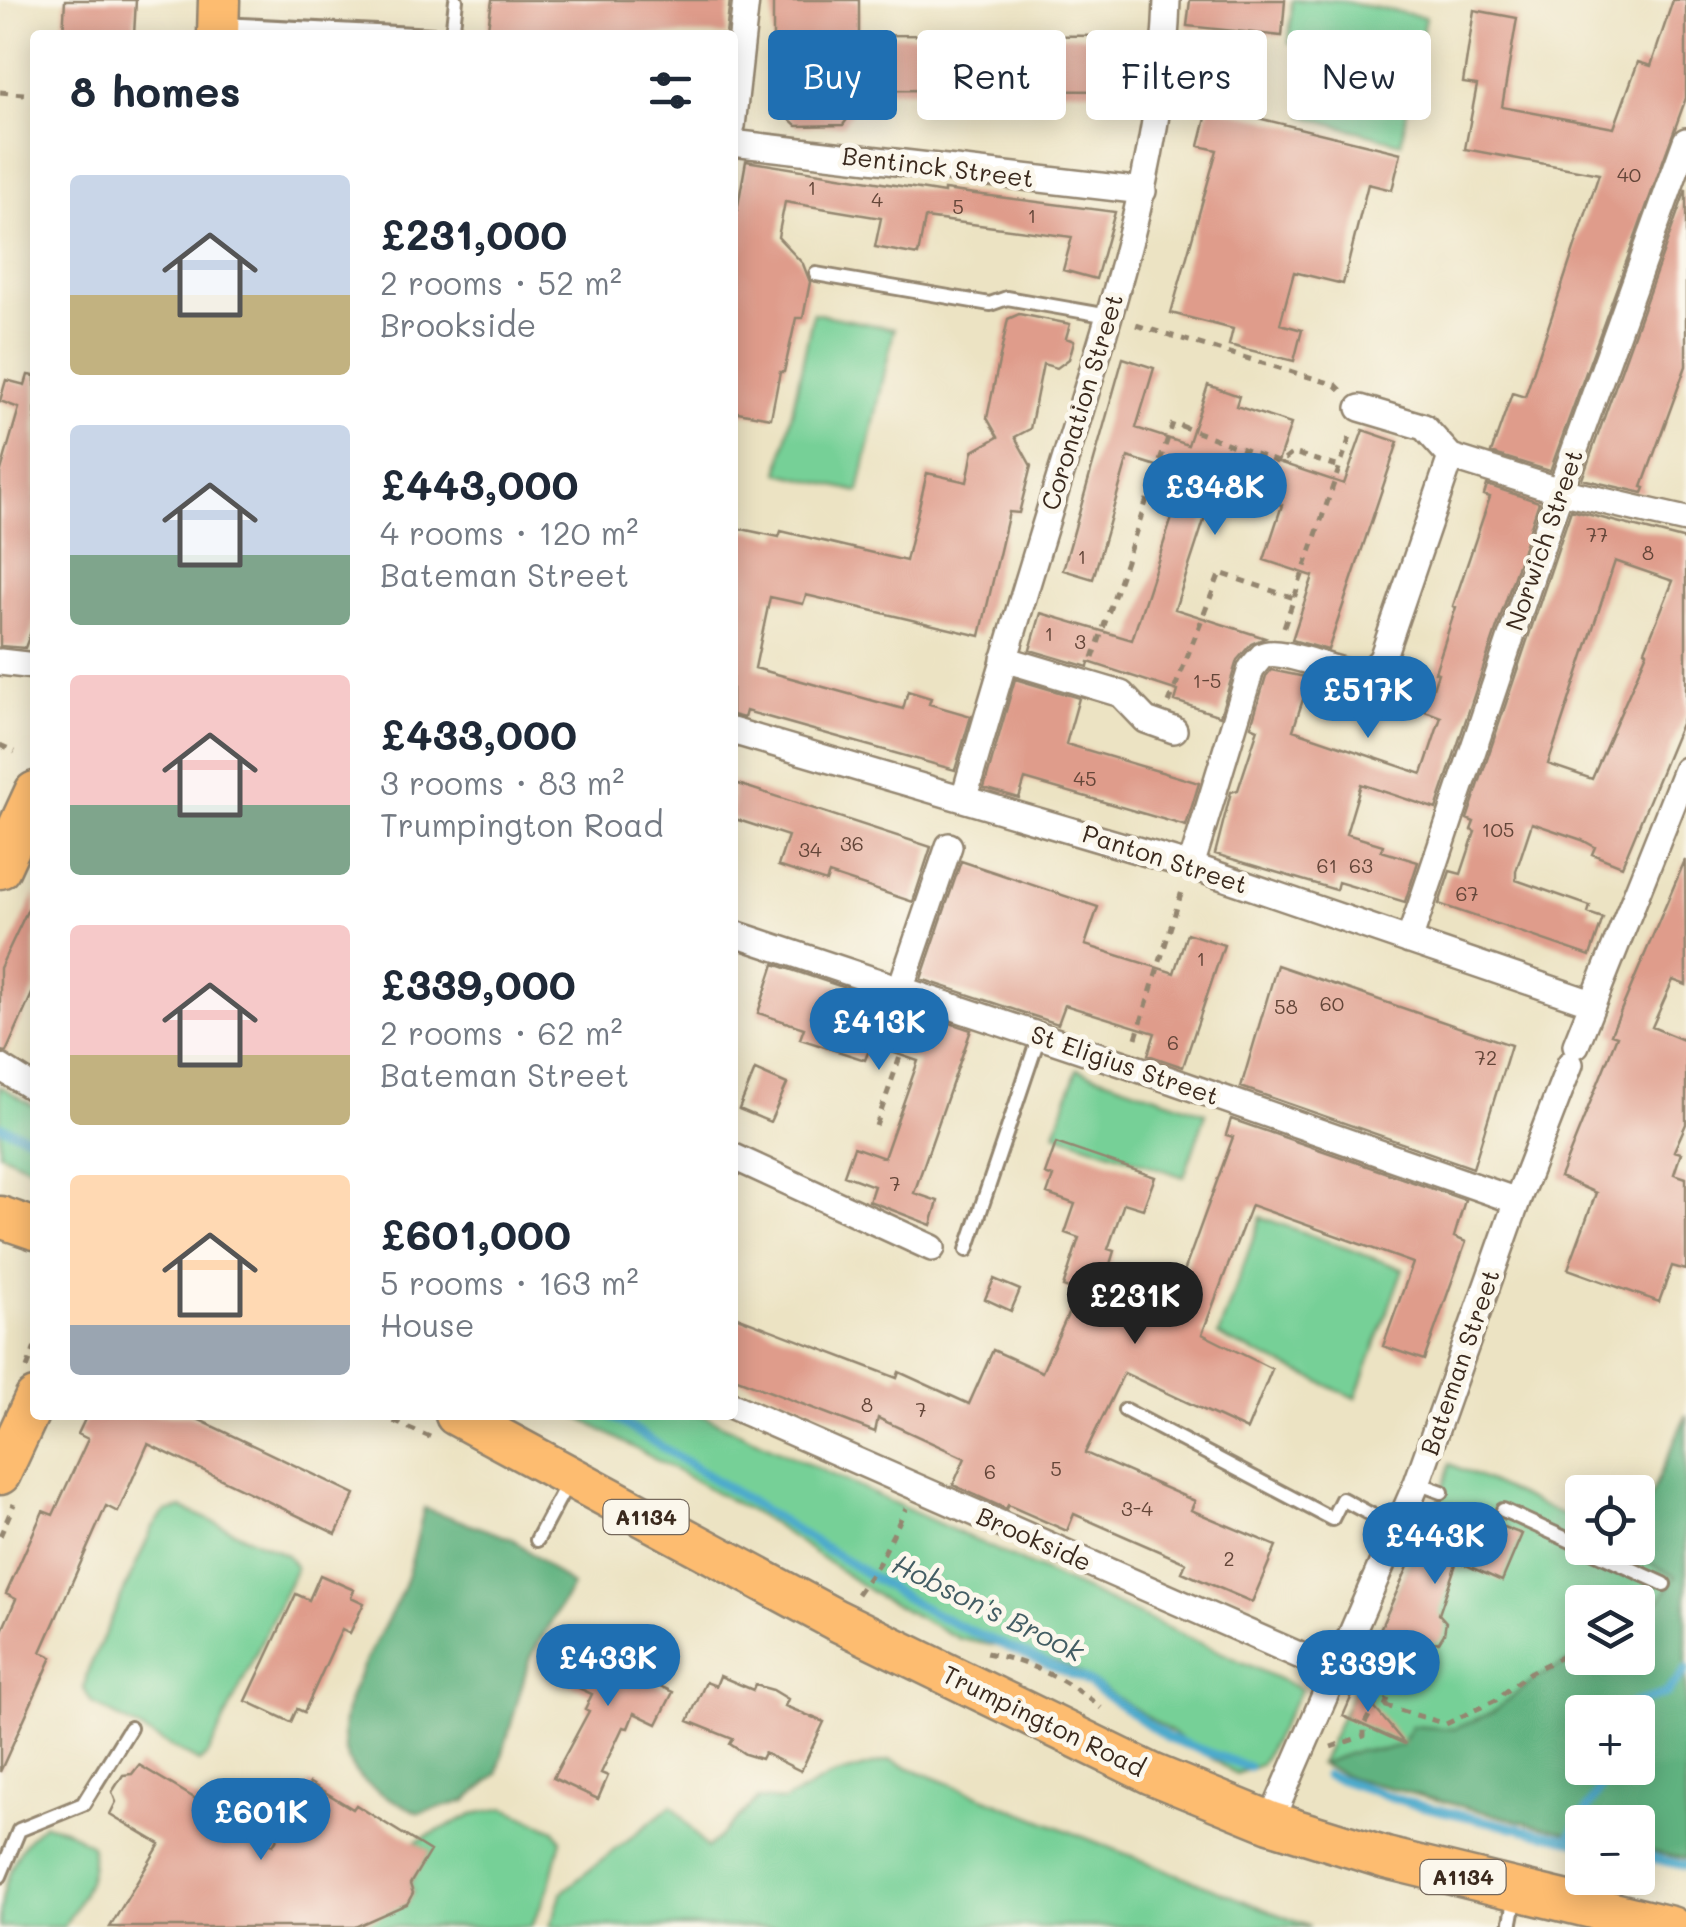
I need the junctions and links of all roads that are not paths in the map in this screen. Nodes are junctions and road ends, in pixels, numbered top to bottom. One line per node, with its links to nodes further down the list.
1 (456, 0): 6 (lane)
2 (746, 0): 7 (street)
3 (1167, 0): 10 (street, Coronation Street)
4 (218, 20): 5 (lane)
5 (362, 30)
6 (453, 30)
7 (738, 70)
8 (1686, 141): 15 (street, Norwich Street)
9 (738, 144): 10 (street, Bentinck Street)
10 (1143, 190): 12 (street, Coronation Street)
11 (816, 274): 12 (lane)
12 (1109, 316): 17 (street, Coronation Street)
13 (1360, 408): 14 (street)
14 (1451, 457): 15 (street); 26 (street)
15 (1560, 491): 16 (street); 29 (street, Norwich Street)
16 (1686, 520)
17 (1004, 659): 20 (street); 23 (street, Coronation Street)
18 (0, 662): 19 (street)
19 (30, 665)
20 (1167, 728)
21 (738, 733): 23 (street, Panton Street)
22 (1686, 770): 31 (street, Bateman Street)
23 (964, 798): 26 (street, Panton Street)
24 (30, 803): 27 (main road)
25 (949, 846): 30 (street)
26 (1191, 866): 29 (street, Panton Street)
27 (0, 868)
28 (738, 935): 30 (street, St Eligius Street)
29 (1409, 941): 31 (street, Panton Street)
30 (910, 994): 32 (street, St Eligius Street)
31 (1592, 1003): 36 (street, Bateman Street)
32 (1039, 1036): 36 (street, St Eligius Street); 40 (lane)
33 (0, 1067): 34 (street)
34 (30, 1086)
35 (738, 1159): 39 (street)
36 (1516, 1201): 48 (street, Bateman Street)
37 (0, 1217): 38 (main road)
38 (30, 1227)
39 (932, 1248)
40 (967, 1250)
41 (738, 1409): 53 (street, Brookside)
42 (30, 1410): 45 (main road)
43 (1125, 1410): 48 (lane)
44 (465, 1420): 46 (main road, Trumpington Road / A1134)
45 (0, 1474)
46 (571, 1476): 50 (lane); 55 (main road, Trumpington Road / A1134)
47 (1503, 1510): 49 (lane)
48 (1398, 1529): 53 (street, Bateman Street)
49 (1565, 1538)
50 (537, 1540)
51 (1623, 1565): 52 (lane)
52 (1664, 1584)
53 (1335, 1671): 55 (street, Bateman Street)
54 (130, 1728): 56 (lane)
55 (1270, 1822): 57 (main road, Trumpington Road / A1134)
56 (0, 1876)
57 (1514, 1908): 58 (main road, Trumpington Road / A1134)
58 (1672, 1927)

